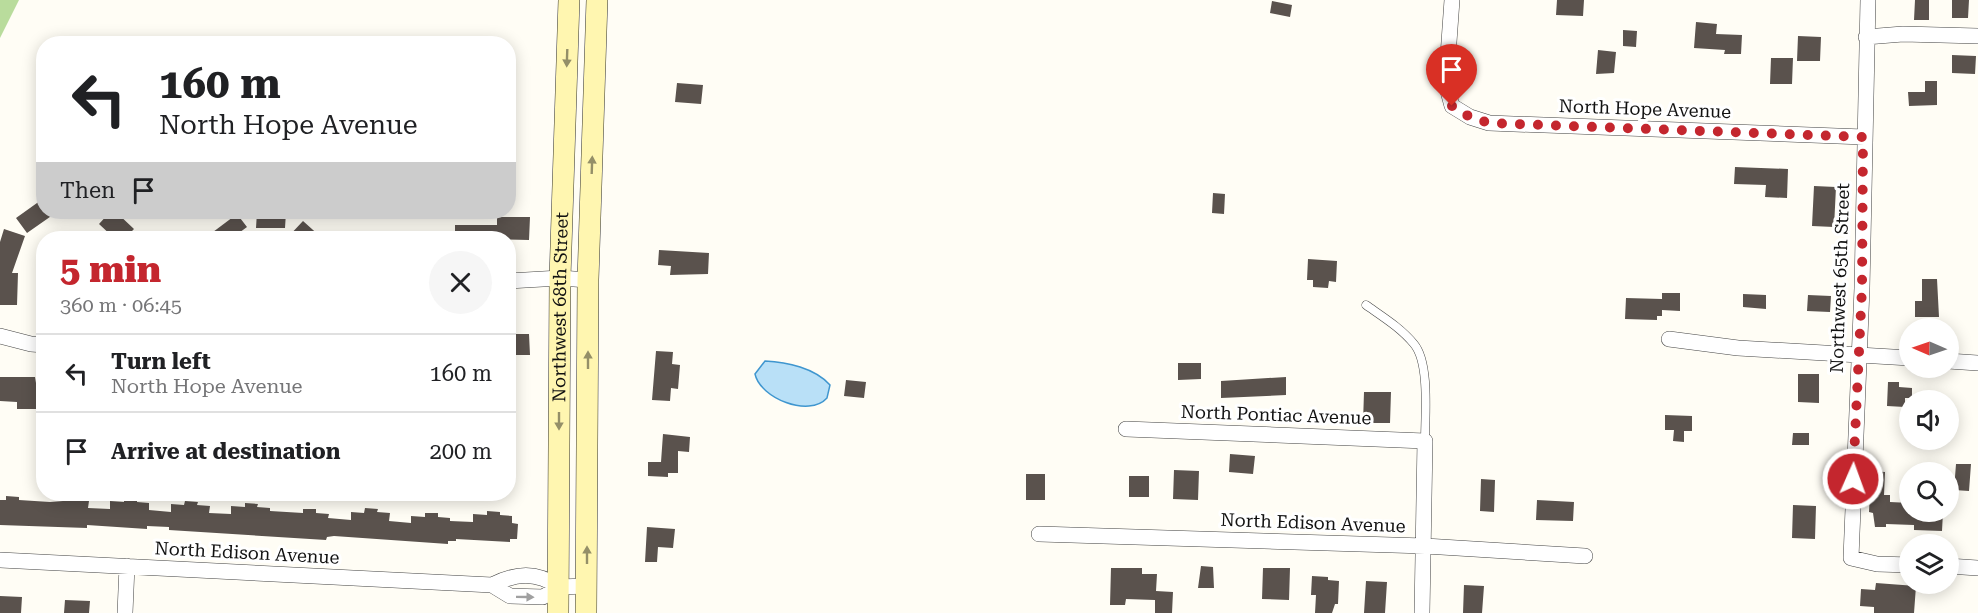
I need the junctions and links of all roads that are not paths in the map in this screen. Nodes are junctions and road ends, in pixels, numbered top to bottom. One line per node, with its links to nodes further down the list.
1 (569, 0): 8 (main road, Northwest 68th Street, one-way to 8)
2 (597, 0): 9 (main road, Northwest 68th Street, one-way to 2)
3 (1452, 0): 7 (street, North Hope Avenue)
4 (1868, 0): 6 (street, Northwest 65th Street)
5 (1978, 36): 6 (street)
6 (1866, 37): 7 (street, Northwest 65th Street)
7 (1863, 137): 15 (street, Northwest 65th Street)
8 (560, 278): 9 (street); 10 (street); 30 (main road, Northwest 68th Street, one-way to 30)
9 (588, 280): 29 (main road, Northwest 68th Street, one-way to 9)
10 (516, 281)
11 (1366, 306): 20 (lane)
12 (0, 336): 14 (street)
13 (1669, 339): 15 (street)
14 (36, 345)
15 (1857, 355): 16 (street); 25 (street, Northwest 65th Street)
16 (1899, 357)
17 (1959, 362): 18 (street)
18 (1978, 363)
19 (1126, 429): 20 (street, North Pontiac Avenue)
20 (1425, 441): 22 (street)
21 (1039, 534): 22 (street, North Edison Avenue)
22 (1425, 546): 23 (street, North Edison Avenue); 34 (street)
23 (1585, 556)
24 (0, 560): 26 (street, North Edison Avenue)
25 (1899, 565)
26 (127, 566): 30 (street, North Edison Avenue); 31 (street)
27 (1959, 566): 28 (street)
28 (1978, 567)
29 (587, 586): 30 (street, North Edison Avenue); 33 (main road, Northwest 68th Street)
30 (559, 587): 32 (main road, Northwest 68th Street)
31 (124, 613)
32 (558, 613)
33 (586, 613)
34 (1422, 613)

